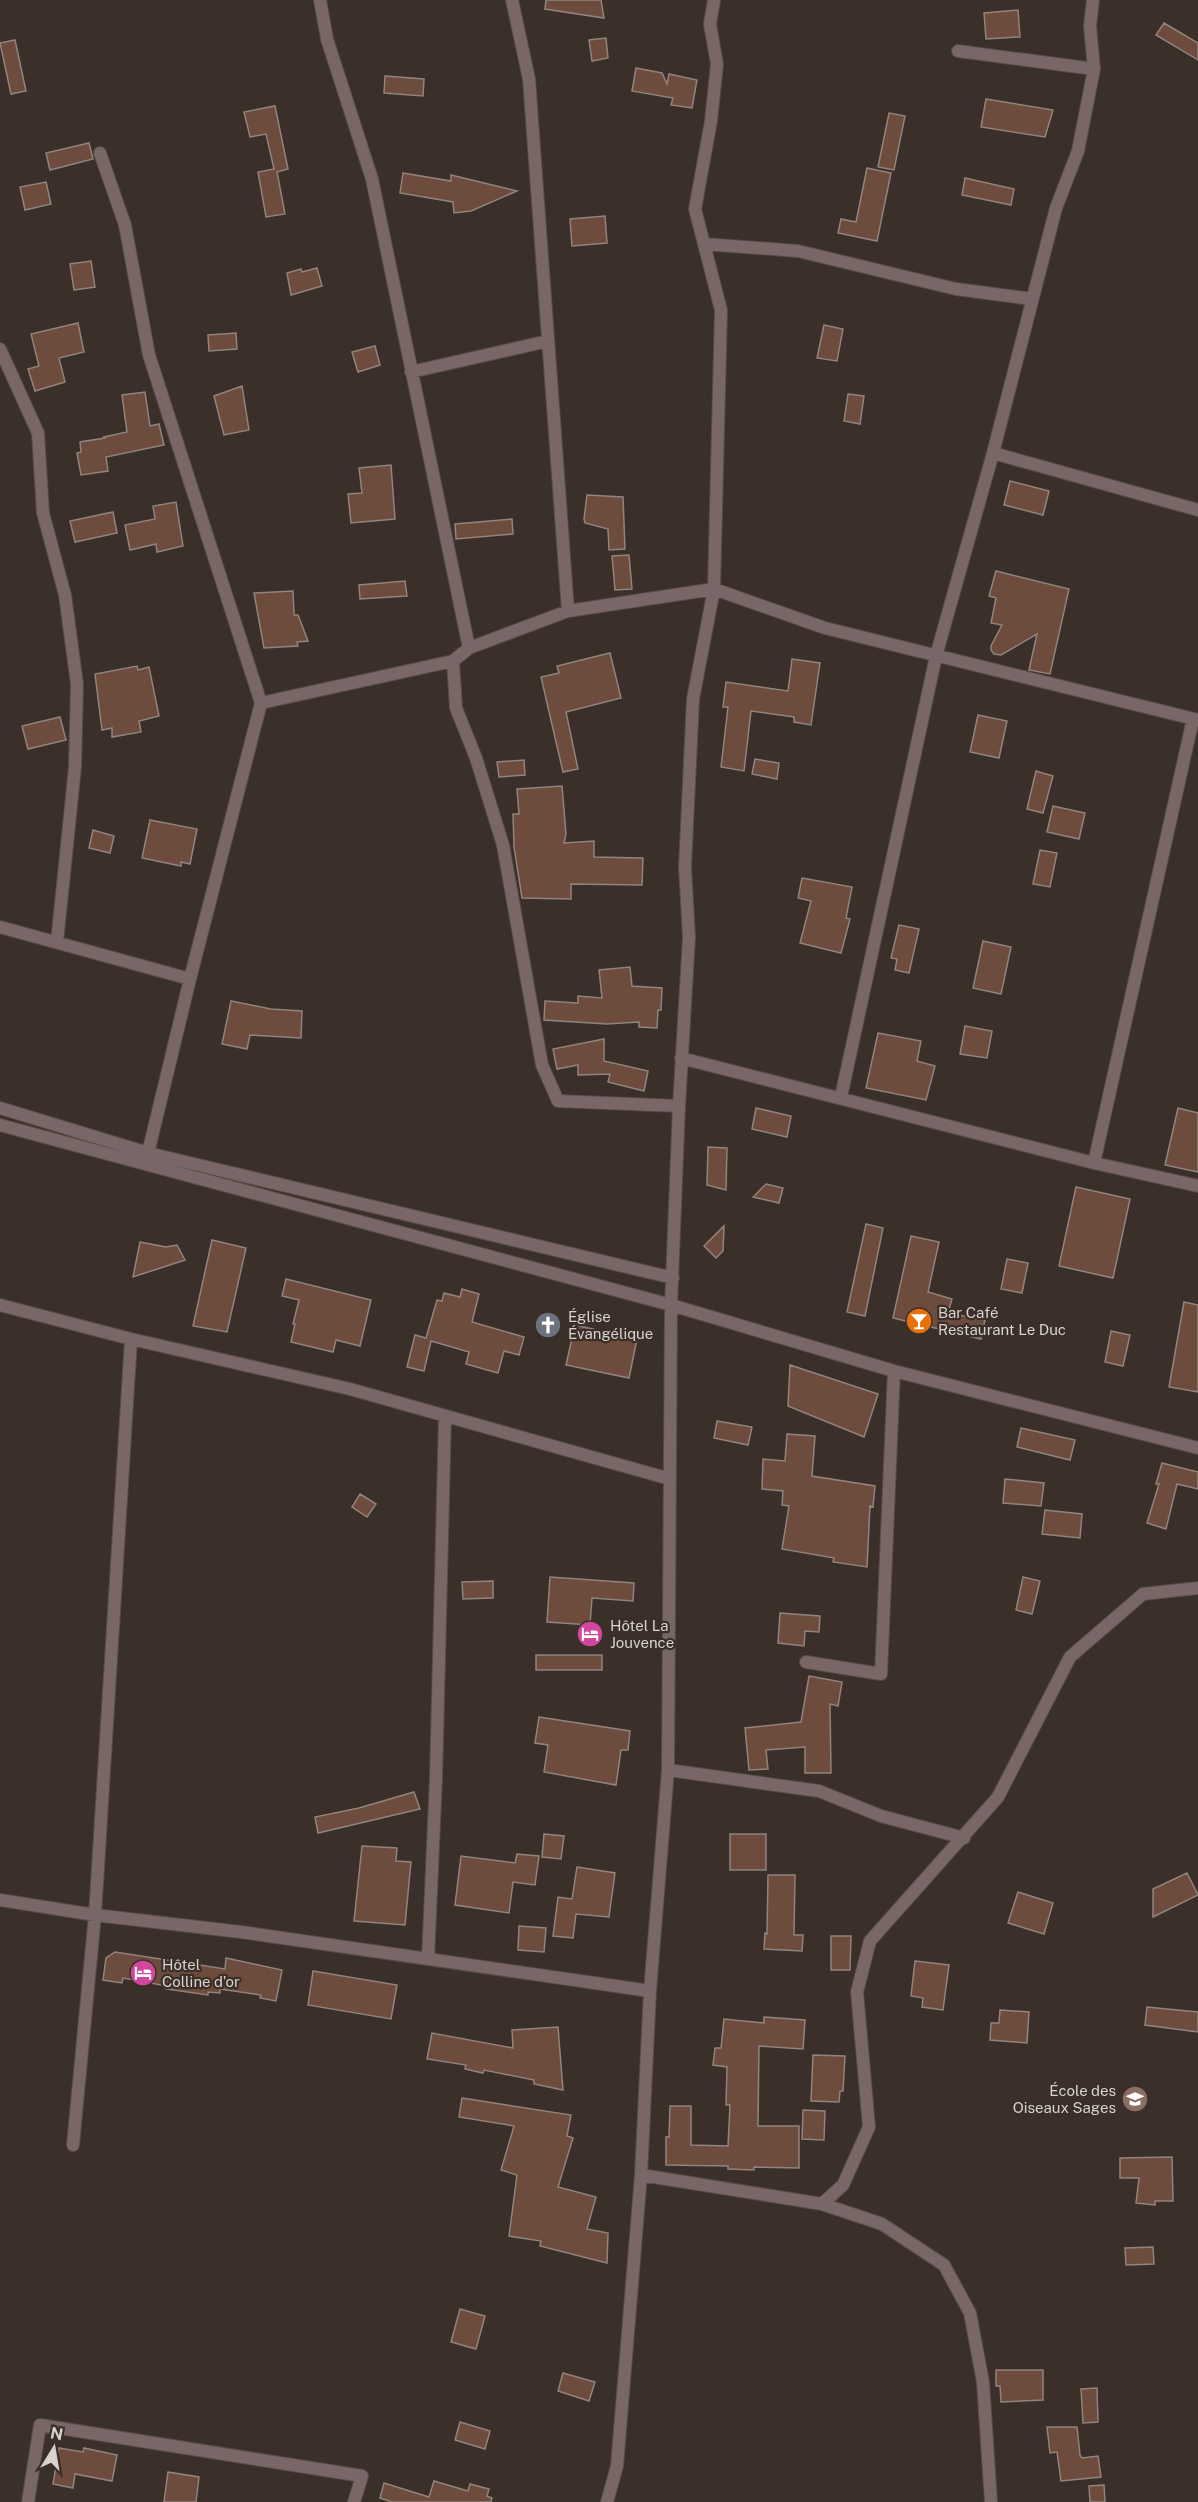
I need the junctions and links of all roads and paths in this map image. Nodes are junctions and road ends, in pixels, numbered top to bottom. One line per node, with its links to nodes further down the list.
1 (320, 0): 12 (street)
2 (512, 0): 10 (street)
3 (714, 0): 8 (street)
4 (1093, 0): 6 (street)
5 (958, 51): 6 (street)
6 (1094, 69): 9 (street)
7 (100, 153): 20 (street)
8 (704, 244): 9 (street); 15 (street)
9 (1032, 299): 13 (street)
10 (548, 341): 12 (street); 16 (street)
11 (0, 349): 23 (street)
12 (411, 372): 17 (street)
13 (993, 453): 14 (street); 18 (street)
14 (1198, 510)
15 (714, 589): 16 (street); 18 (street); 25 (street)
16 (568, 611): 17 (street)
17 (469, 648): 19 (street)
18 (936, 656): 21 (street); 26 (street)
19 (453, 661): 20 (street); 27 (street)
20 (261, 703): 24 (street)
21 (1196, 719): 31 (street)
22 (0, 927): 23 (street)
23 (57, 942): 24 (street)
24 (190, 979): 30 (street)
25 (681, 1058): 26 (street); 27 (street)
26 (841, 1097): 31 (street)
27 (679, 1106): 33 (street)
28 (0, 1108): 30 (street)
29 (0, 1125): 35 (street)
30 (148, 1153): 33 (street)
31 (1094, 1162): 32 (street)
32 (1198, 1186)
33 (673, 1278): 35 (street)
34 (0, 1305): 36 (street)
35 (671, 1305): 37 (street); 40 (street)
36 (131, 1339): 38 (street); 46 (street)
37 (894, 1371): 39 (street); 42 (street)
38 (445, 1416): 40 (street); 47 (street)
39 (1198, 1449)
40 (670, 1479): 43 (street)
41 (1198, 1588): 44 (street)
42 (806, 1662)
43 (668, 1770): 44 (street); 48 (street)
44 (964, 1838): 51 (street)
45 (0, 1900): 46 (street)
46 (95, 1915): 47 (street); 49 (street)
47 (428, 1959): 48 (street)
48 (650, 1991): 50 (street)
49 (74, 2145)
50 (641, 2175): 51 (street); 54 (street)
51 (822, 2204): 55 (street)
52 (28, 2502): 53 (street)
53 (354, 2502)
54 (607, 2502)
55 (991, 2502)

